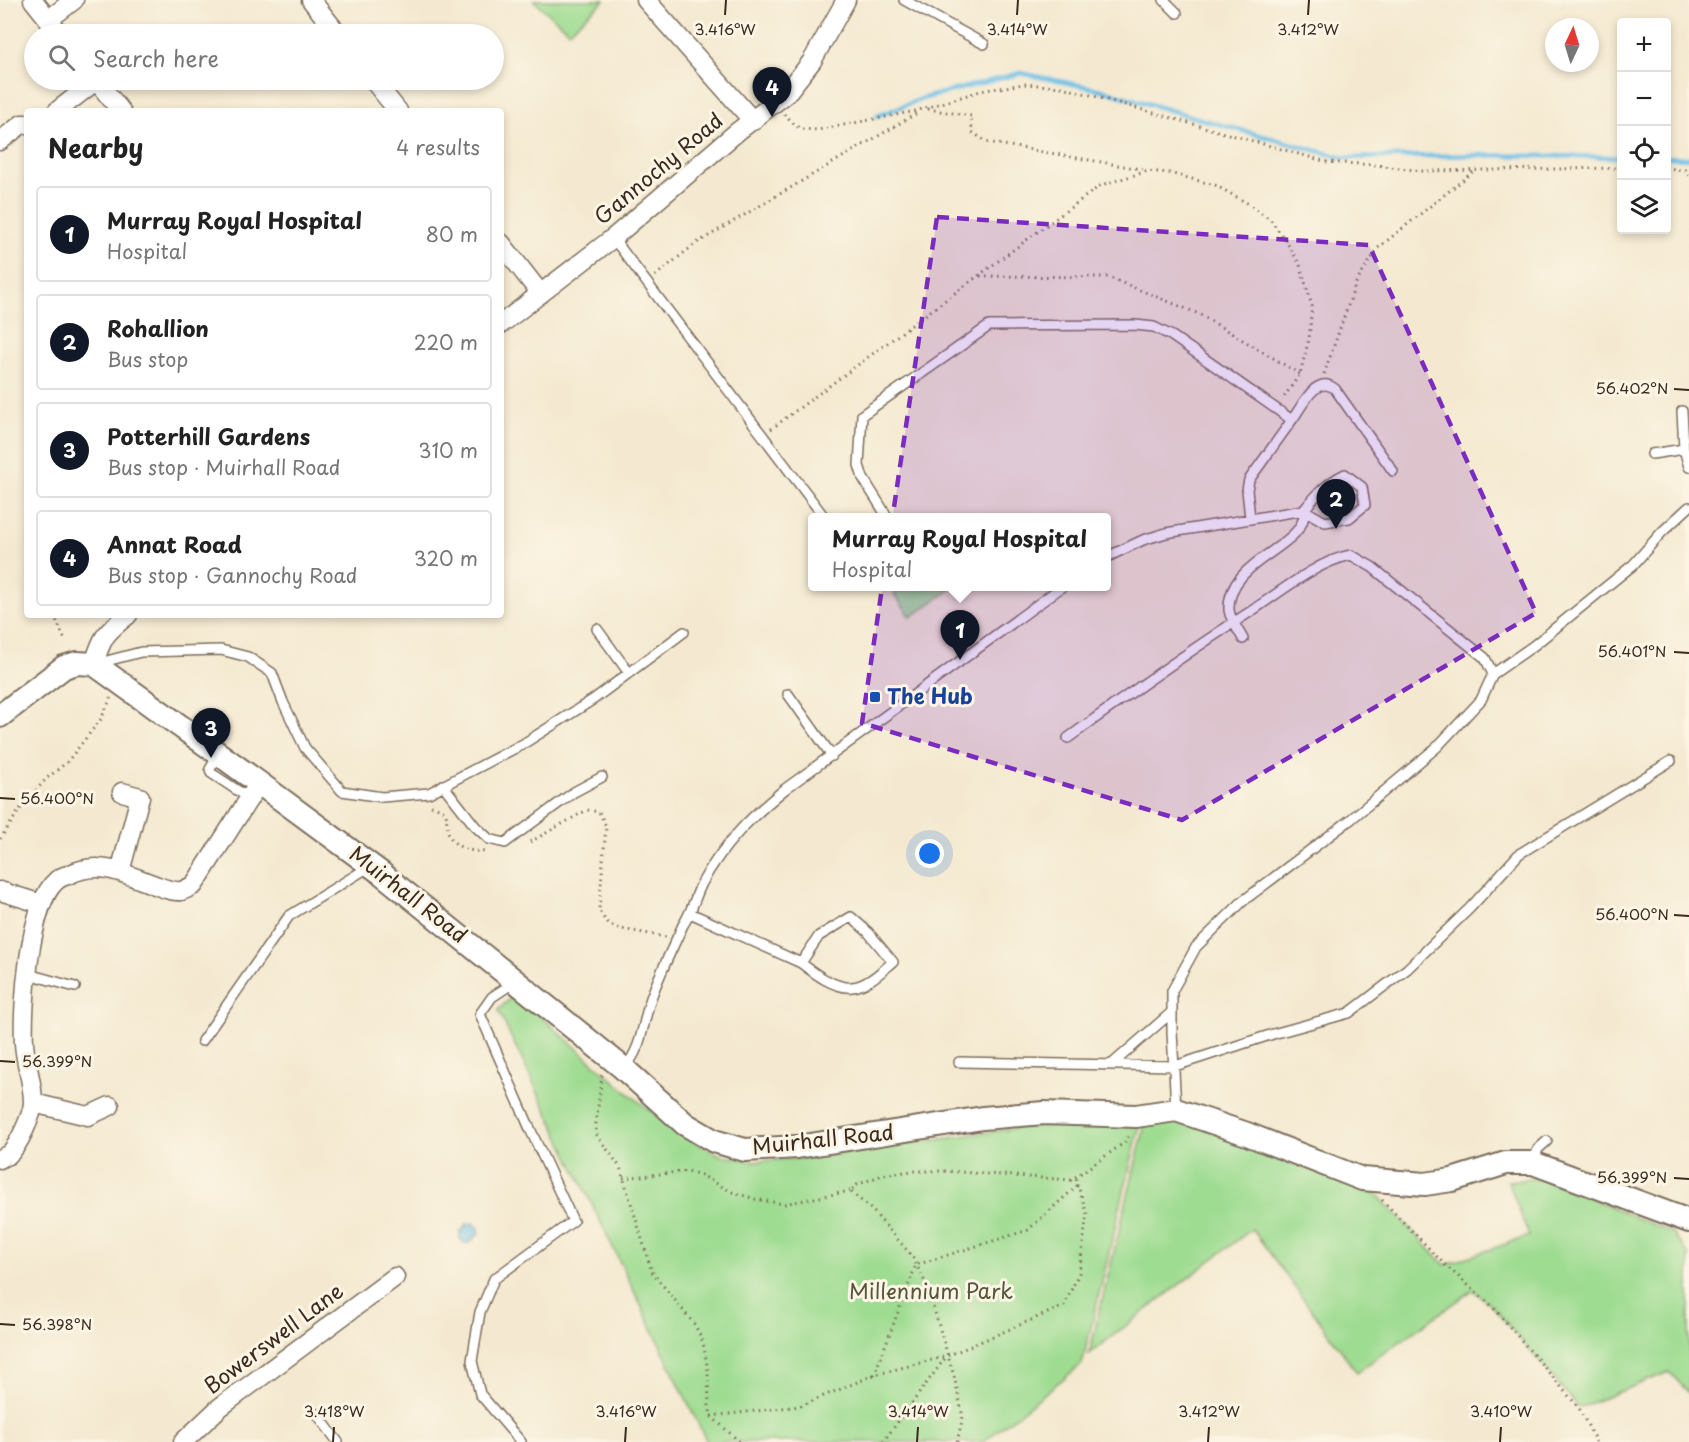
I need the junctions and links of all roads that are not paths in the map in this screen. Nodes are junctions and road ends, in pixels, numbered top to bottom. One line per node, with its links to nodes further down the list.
1 (33, 0): 9 (street)
2 (74, 0): 9 (street)
3 (311, 0): 11 (street)
4 (646, 0): 19 (street)
5 (846, 0): 19 (street, Gannochy Road)
6 (903, 0): 12 (lane)
7 (1164, 0): 8 (lane)
8 (1177, 13)
9 (48, 20): 10 (street)
10 (51, 24)
11 (330, 24)
12 (984, 44)
13 (84, 90): 16 (street)
14 (105, 90): 17 (street)
15 (381, 90): 18 (street)
16 (61, 108)
17 (119, 108)
18 (396, 108)
19 (753, 121): 22 (street, Gannochy Road)
20 (24, 124): 21 (street)
21 (0, 141)
22 (612, 238): 24 (street, Gannochy Road); 34 (lane)
23 (504, 247): 24 (street)
24 (540, 294): 25 (street, Gannochy Road)
25 (504, 322)
26 (1682, 411): 28 (lane)
27 (1292, 420): 31 (lane); 35 (lane); 36 (lane)
28 (1684, 449): 29 (lane); 30 (lane)
29 (1652, 454)
30 (1689, 467)
31 (1393, 471)
32 (1689, 507): 46 (lane)
33 (1304, 510): 33 (lane); 36 (lane); 40 (lane)
34 (821, 513)
35 (885, 513)
36 (1250, 518): 37 (lane)
37 (1111, 555)
38 (1056, 591): 50 (lane)
39 (124, 618): 44 (street)
40 (1234, 622): 43 (lane); 46 (lane); 49 (lane)
41 (597, 629): 45 (lane)
42 (684, 632): 45 (lane)
43 (1243, 639)
44 (94, 664): 48 (street); 53 (lane); 54 (street, Muirhall Road)
45 (629, 673): 53 (lane)
46 (1493, 674): 65 (lane)
47 (788, 694): 50 (lane)
48 (0, 716)
49 (1068, 738)
50 (831, 756): 60 (lane)
51 (1671, 761): 70 (lane)
52 (602, 777): 53 (lane)
53 (443, 785)
54 (254, 790): 56 (street, Muirhall Road); 57 (street)
55 (123, 792): 57 (street)
56 (371, 866): 63 (street, Muirhall Road); 66 (lane)
57 (120, 872): 59 (street)
58 (0, 891): 59 (street)
59 (42, 904): 62 (street)
60 (690, 913): 61 (lane); 67 (lane)
61 (801, 963): 61 (lane)
62 (28, 974): 64 (lane); 71 (street)
63 (516, 981): 67 (street, Muirhall Road); 82 (lane)
64 (75, 987)
65 (1172, 1012): 69 (lane); 70 (lane)
66 (201, 1041)
67 (616, 1062): 73 (street, Muirhall Road)
68 (959, 1062): 69 (lane)
69 (1111, 1065): 70 (lane)
70 (1175, 1066): 73 (lane)
71 (33, 1102): 72 (street); 75 (street)
72 (110, 1106)
73 (1176, 1110): 76 (street, Muirhall Road)
74 (1547, 1141): 76 (lane)
75 (0, 1159)
76 (1533, 1163): 77 (street, Muirhall Road)
77 (1689, 1221)
78 (395, 1277): 80 (street, Bowerswell Lane)
79 (317, 1414): 81 (lane)
80 (183, 1442)
81 (338, 1442)
82 (521, 1442)

